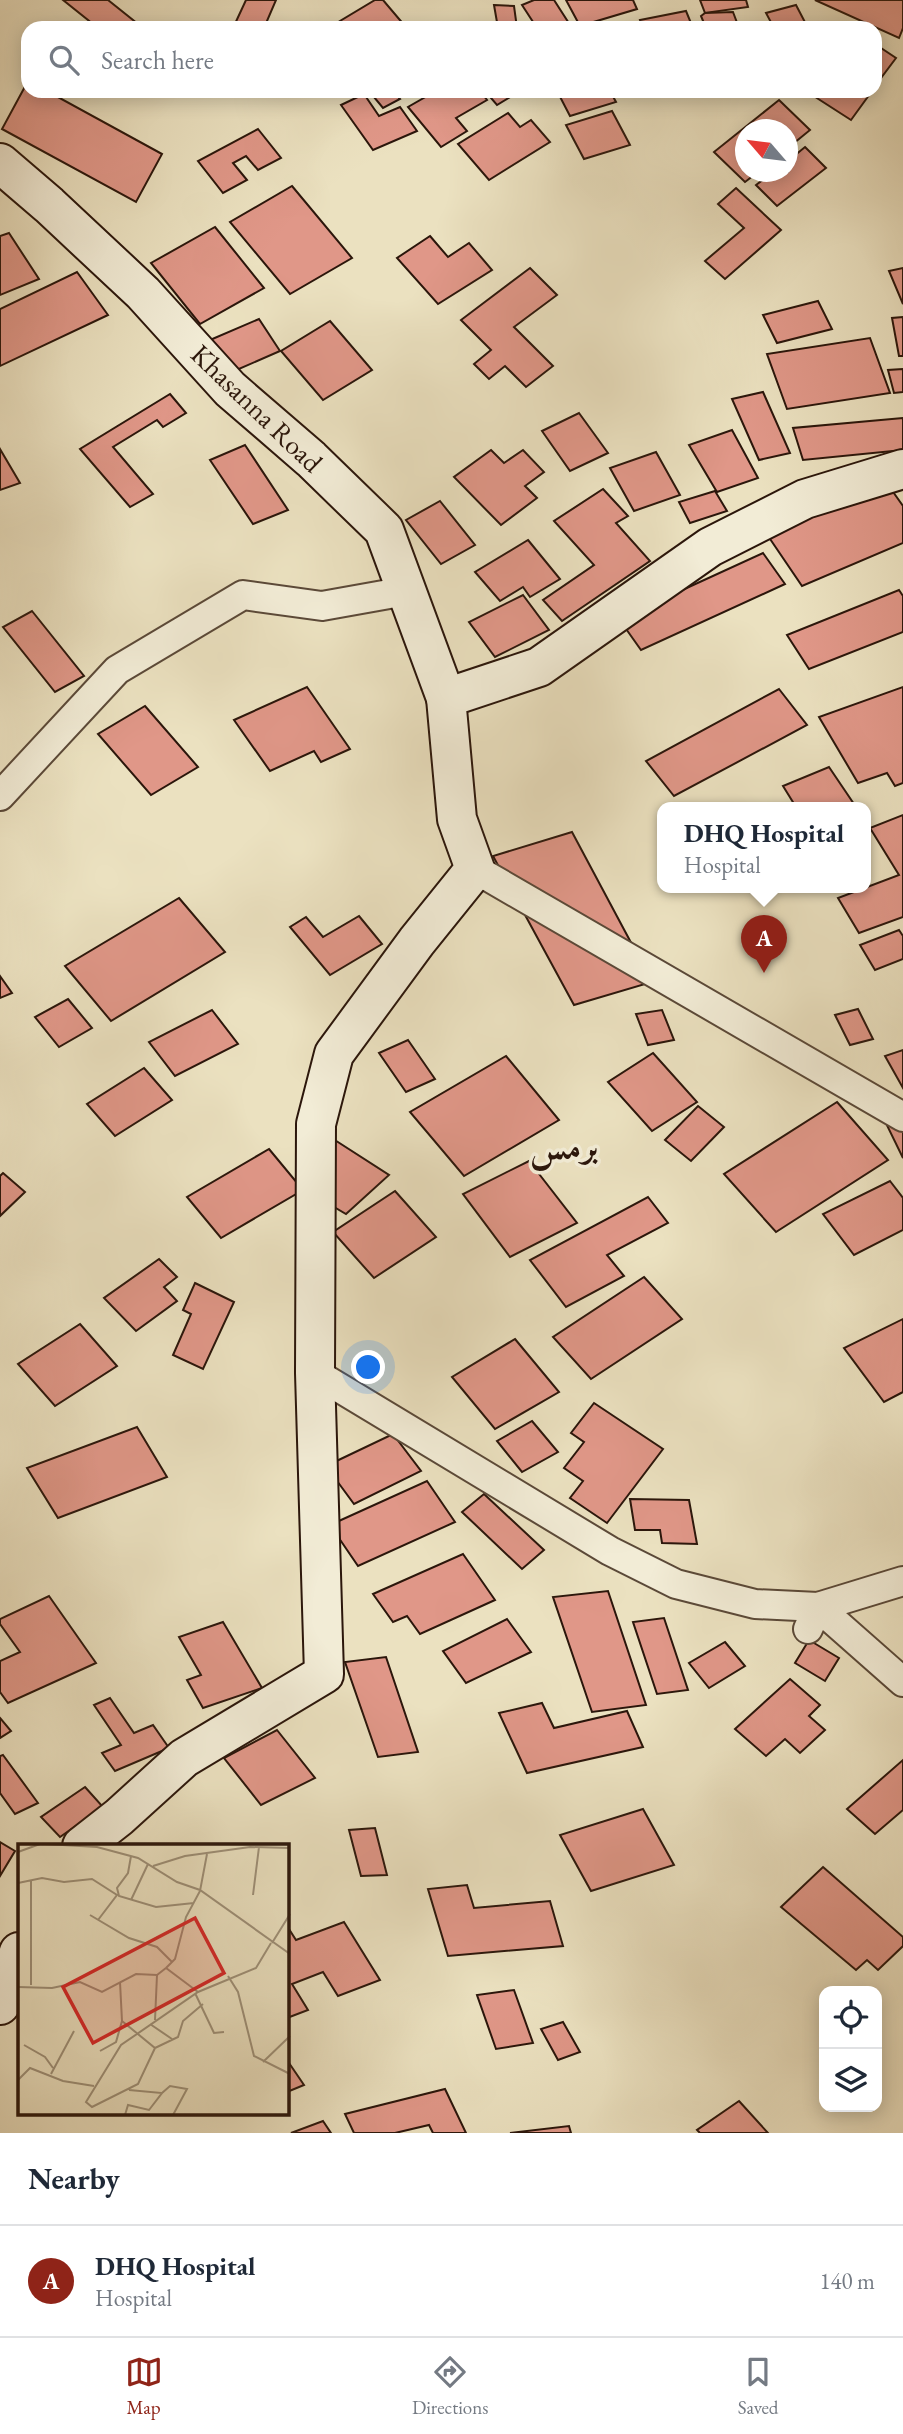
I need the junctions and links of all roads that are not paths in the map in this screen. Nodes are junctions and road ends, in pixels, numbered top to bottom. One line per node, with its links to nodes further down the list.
1 (0, 163): 3 (street, Khasanna Road)
2 (903, 469): 4 (street)
3 (406, 591): 4 (street, Khasanna Road); 5 (street)
4 (446, 698): 6 (street, Khasanna Road)
5 (0, 796)
6 (475, 869): 7 (street); 8 (street)
7 (903, 1117)
8 (316, 1373): 10 (street); 12 (street)
9 (903, 1581): 10 (street)
10 (813, 1618): 11 (street)
11 (903, 1682)
12 (85, 1844)
13 (18, 1955): 14 (street)
14 (0, 2004)

